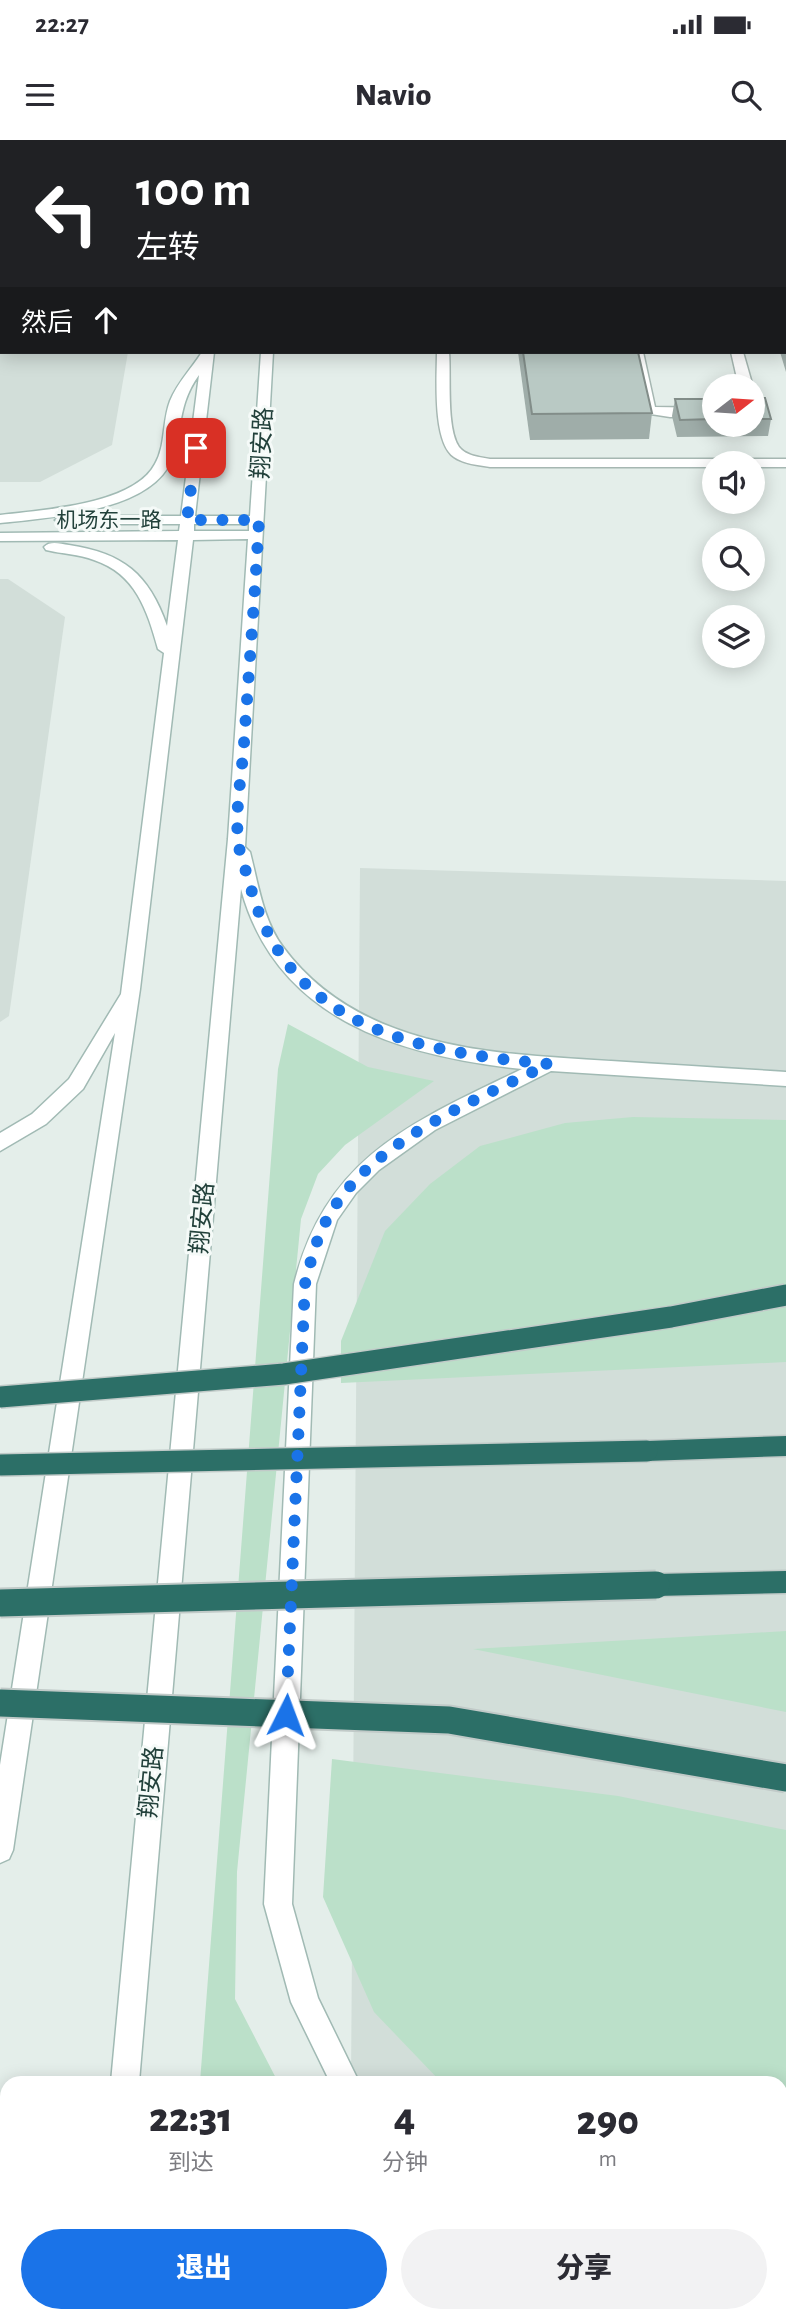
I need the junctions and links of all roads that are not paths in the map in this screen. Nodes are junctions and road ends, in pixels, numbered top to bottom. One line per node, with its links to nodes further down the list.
1 (207, 354): 10 (main road)
2 (208, 354): 12 (main road)
3 (267, 354): 11 (main road, 翔安路)
4 (443, 354): 9 (main road)
5 (637, 354): 8 (main road)
6 (738, 354): 7 (main road)
7 (743, 374)
8 (702, 412)
9 (786, 463)
10 (0, 519): 12 (main road, 机场东一路)
11 (259, 527): 12 (main road, 机场东一路); 16 (main road, 翔安路)
12 (186, 528): 13 (main road, 机场东一路); 15 (main road)
13 (0, 537)
14 (0, 546): 15 (main road)
15 (170, 663): 17 (main road)
16 (237, 839): 18 (main road); 30 (main road, 翔安路)
17 (131, 989): 20 (main road); 29 (main road)
18 (549, 1064): 19 (main road); 31 (main road)
19 (786, 1079)
20 (0, 1143)
21 (786, 1295): 22 (highway, bridge)
22 (0, 1396)
23 (786, 1446): 24 (highway, bridge)
24 (0, 1465)
25 (786, 1582): 26 (highway, bridge)
26 (0, 1603)
27 (0, 1703): 28 (highway, bridge)
28 (786, 1778)
29 (0, 1850)
30 (126, 2076)
31 (342, 2076)

